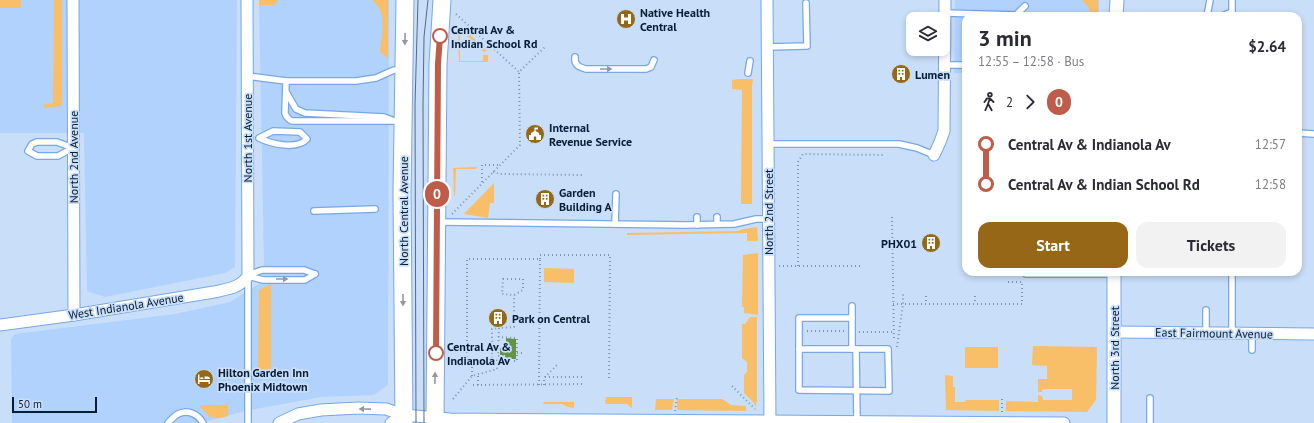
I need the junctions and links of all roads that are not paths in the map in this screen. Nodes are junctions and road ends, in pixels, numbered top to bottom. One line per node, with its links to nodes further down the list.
1 (72, 0): 36 (street, North 2nd Avenue)
2 (247, 0): 28 (street, North 1st Avenue)
3 (405, 0): 26 (main road, North Central Avenue, one-way to 26)
4 (442, 0): 44 (main road)
5 (767, 0): 19 (street, North 2nd Street)
6 (945, 0): 12 (street)
7 (1116, 0): 14 (street)
8 (1210, 0): 15 (lane)
9 (1232, 0): 16 (lane)
10 (806, 3): 19 (lane)
11 (1025, 6): 13 (lane)
12 (944, 12)
13 (1020, 12)
14 (1116, 12)
15 (1208, 12)
16 (1232, 12)
17 (950, 14): 18 (lane)
18 (962, 14)
19 (767, 47): 35 (street, North 2nd Street)
20 (944, 56): 24 (street)
21 (575, 57): 22 (lane, one-way to 22)
22 (654, 60)
23 (750, 61): 27 (lane)
24 (944, 65): 25 (lane); 37 (street)
25 (962, 65)
26 (404, 70): 29 (lane); 31 (main road, North Central Avenue)
27 (748, 73)
28 (247, 76): 29 (lane); 50 (street, North 1st Avenue)
29 (286, 81): 30 (lane)
30 (286, 92): 31 (lane); 31 (lane)
31 (398, 121): 69 (main road, North Central Avenue, one-way to 69)
32 (1302, 133): 33 (lane)
33 (1314, 134)
34 (307, 139): 34 (lane)
35 (768, 144): 37 (lane); 45 (street, North 2nd Street)
36 (73, 148): 36 (lane); 55 (street, North 2nd Avenue)
37 (934, 155)
38 (616, 194): 46 (lane)
39 (375, 209): 40 (lane)
40 (314, 210)
41 (685, 217): 48 (lane)
42 (697, 217): 49 (lane)
43 (717, 217): 47 (lane)
44 (444, 219): 46 (lane); 68 (main road, one-way to 44)
45 (768, 219): 47 (lane); 72 (street, North 2nd Street)
46 (615, 224): 48 (lane)
47 (717, 224): 49 (lane)
48 (686, 225): 49 (lane)
49 (697, 225)
50 (248, 276): 50 (lane, one-way to 50); 55 (street, West Indianola Avenue); 78 (lane)
51 (1114, 276): 58 (street, North 3rd Street)
52 (1232, 276): 60 (lane)
53 (852, 306): 56 (lane)
54 (1206, 310): 59 (lane)
55 (74, 315): 57 (street, West Indianola Avenue)
56 (852, 318): 63 (lane); 64 (lane)
57 (0, 325)
58 (1114, 332): 59 (street, East Fairmount Avenue); 81 (street, North 3rd Street)
59 (1206, 333): 60 (street, East Fairmount Avenue)
60 (1232, 333): 61 (street, East Fairmount Avenue)
61 (1252, 333): 62 (street, East Fairmount Avenue); 65 (lane)
62 (1314, 334)
63 (799, 349): 64 (lane); 66 (lane)
64 (854, 349): 66 (lane); 66 (lane)
65 (1252, 350)
66 (856, 390): 71 (lane)
67 (1150, 398): 82 (lane)
68 (431, 419): 69 (street); 70 (street)
69 (399, 420): 79 (street, one-way to 79)
70 (648, 421): 72 (street)
71 (857, 421): 72 (street); 73 (street)
72 (770, 422)
73 (891, 422): 74 (street)
74 (924, 422): 75 (street)
75 (954, 422): 80 (street)
76 (168, 423): 77 (lane)
77 (203, 423)
78 (248, 423)
79 (279, 423)
80 (1064, 423)
81 (1114, 423)
82 (1150, 423)

